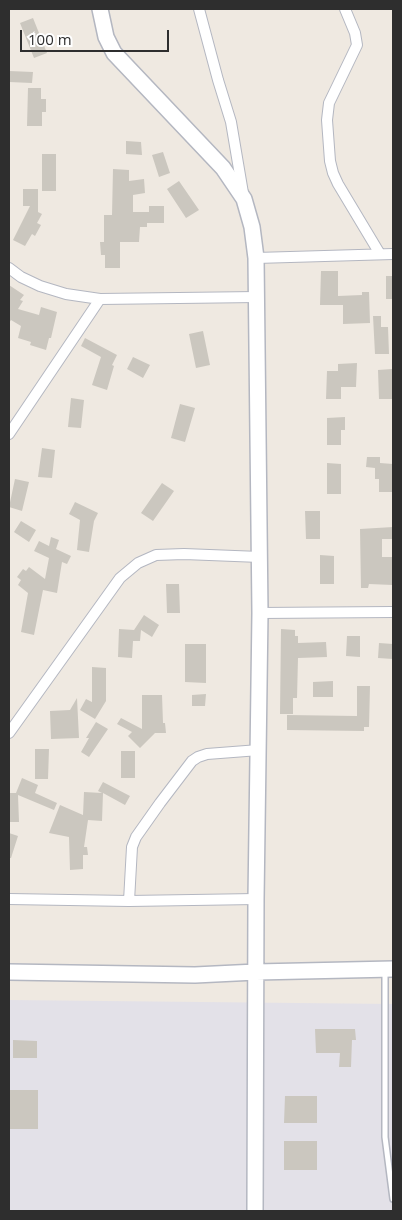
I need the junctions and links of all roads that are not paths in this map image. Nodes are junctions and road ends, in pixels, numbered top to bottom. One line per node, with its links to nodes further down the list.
1 (100, 9): 4 (street)
2 (199, 9): 4 (street)
3 (345, 9): 5 (street)
4 (244, 199): 7 (street)
5 (380, 254): 6 (street); 7 (street)
6 (393, 254)
7 (256, 258): 9 (street)
8 (9, 268): 10 (street)
9 (257, 297): 10 (street); 12 (street)
10 (100, 299): 11 (street)
11 (9, 434)
12 (260, 557): 14 (street); 15 (street)
13 (393, 612): 14 (street)
14 (260, 613): 16 (street)
15 (9, 733)
16 (259, 750): 17 (street); 19 (street)
17 (256, 899): 19 (street); 22 (street)
18 (9, 900): 19 (street)
19 (129, 901)
20 (389, 969): 22 (street); 23 (lane)
21 (9, 972): 22 (street)
22 (256, 972): 24 (street)
23 (393, 1199)
24 (255, 1211)

